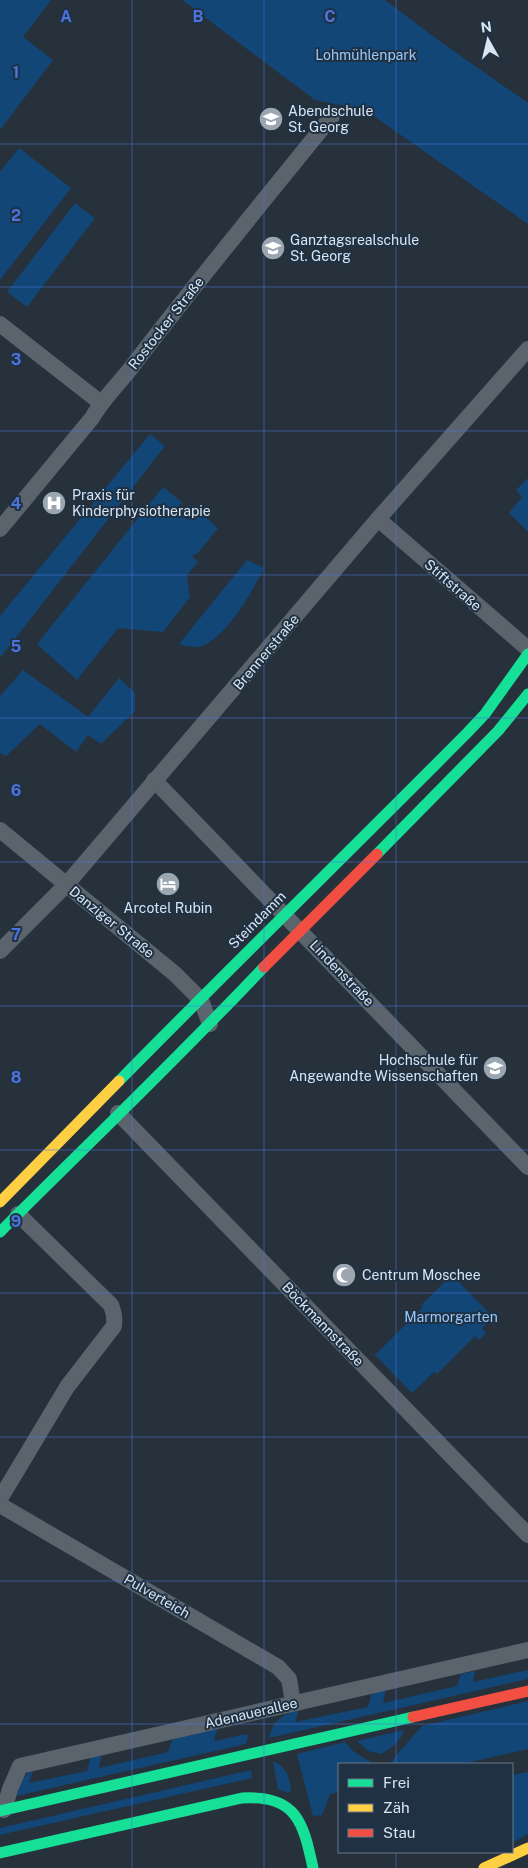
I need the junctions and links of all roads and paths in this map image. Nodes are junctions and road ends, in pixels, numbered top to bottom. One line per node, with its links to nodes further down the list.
1 (332, 116): 4 (street, Rostocker Straße)
2 (0, 324): 4 (street)
3 (528, 349): 5 (street, Brennerstraße)
4 (100, 403): 6 (street, Rostocker Straße)
5 (378, 519): 7 (street, Stiftstraße); 10 (street, Brennerstraße)
6 (0, 529)
7 (528, 649)
8 (528, 654): 13 (main road, Steindamm)
9 (528, 694): 14 (main road)
10 (154, 780): 12 (street, Brennerstraße); 13 (street, Lindenstraße)
11 (0, 830): 12 (street, Danziger Straße)
12 (66, 884): 15 (street, Brennerstraße); 16 (street, Danziger Straße)
13 (284, 914): 14 (street, Lindenstraße); 16 (main road, Steindamm)
14 (300, 930): 17 (main road); 19 (street, Lindenstraße)
15 (0, 951)
16 (200, 1000): 17 (street, Danziger Straße); 20 (main road, Steindamm)
17 (210, 1024): 18 (main road)
18 (118, 1113): 21 (main road); 25 (street, Böckmannstraße)
19 (526, 1161)
20 (0, 1202)
21 (18, 1214): 22 (main road); 23 (street)
22 (0, 1232)
23 (0, 1499)
24 (0, 1505): 28 (street, Pulverteich)
25 (528, 1535)
26 (528, 1650): 28 (street, Adenauerallee)
27 (528, 1691): 29 (main road, Adenauerallee)
28 (293, 1703): 29 (street, Adenauerallee)
29 (2, 1810)
30 (528, 1848): 33 (main road)
31 (0, 1853): 32 (main road)
32 (313, 1868)
33 (484, 1868)

